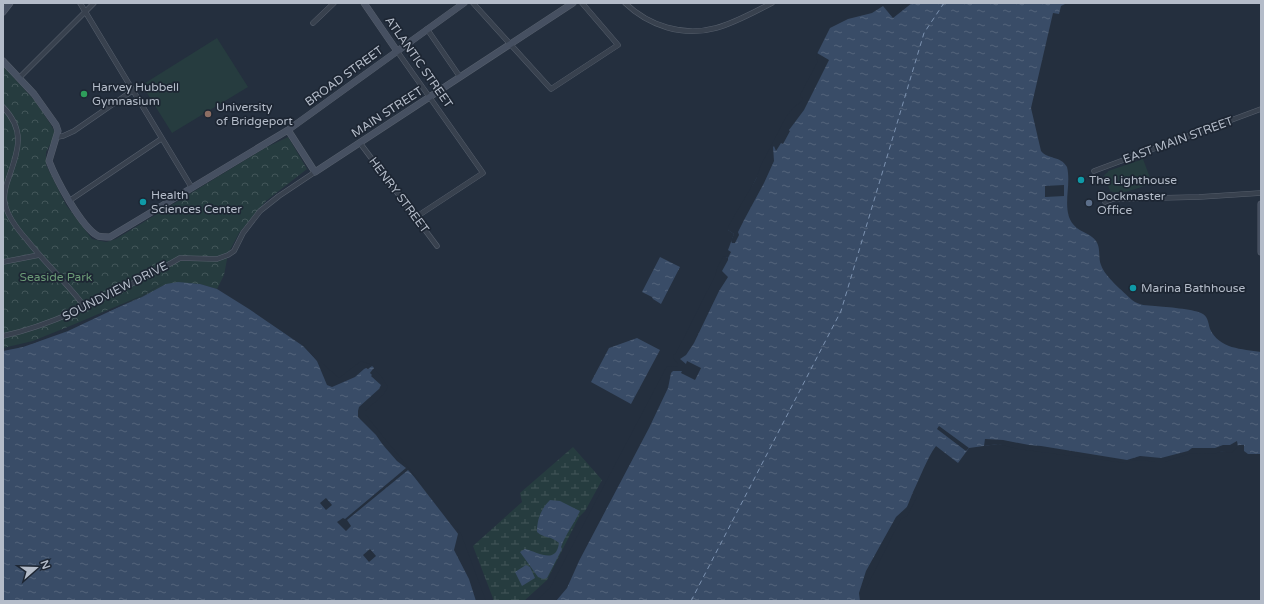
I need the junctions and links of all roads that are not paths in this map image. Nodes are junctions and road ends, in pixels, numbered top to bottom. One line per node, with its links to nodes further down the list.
1 (10, 3): 12 (street)
2 (80, 3): 13 (street)
3 (94, 3): 13 (street)
4 (334, 3): 14 (street)
5 (364, 3): 17 (street, ATLANTIC STREET)
6 (464, 3): 15 (street, BROAD STREET)
7 (473, 3): 16 (street)
8 (573, 3): 16 (street, MAIN STREET)
9 (582, 3): 16 (street)
10 (625, 3): 11 (street)
11 (772, 3)
12 (3, 12)
13 (85, 12): 20 (street); 21 (street)
14 (313, 23)
15 (427, 29): 17 (street, BROAD STREET); 19 (street)
16 (510, 44): 19 (street, MAIN STREET)
17 (397, 51): 22 (street, ATLANTIC STREET); 25 (street, BROAD STREET)
18 (3, 61): 20 (street)
19 (460, 76): 22 (street, MAIN STREET)
20 (19, 78): 26 (street)
21 (132, 90): 26 (street); 27 (street)
22 (430, 97): 28 (street, MAIN STREET); 36 (street, ATLANTIC STREET)
23 (3, 107): 40 (street)
24 (1261, 109): 29 (street, EAST MAIN STREET)
25 (288, 130): 30 (street); 31 (street, BROAD STREET)
26 (57, 137): 33 (street)
27 (161, 139): 31 (street); 33 (street)
28 (360, 143): 30 (street, MAIN STREET); 36 (street, HENRY STREET)
29 (1094, 171)
30 (315, 172): 39 (street, MAIN STREET)
31 (192, 188): 33 (street, BROAD STREET)
32 (1261, 193): 34 (street)
33 (70, 200)
34 (1105, 202)
35 (1261, 204): 38 (street)
36 (416, 217): 37 (street, HENRY STREET)
37 (437, 246)
38 (1261, 252)
39 (228, 255): 42 (street, SOUNDVIEW DRIVE)
40 (39, 256): 41 (street); 42 (street)
41 (3, 262)
42 (85, 307): 43 (street, SOUNDVIEW DRIVE)
43 (3, 336)

